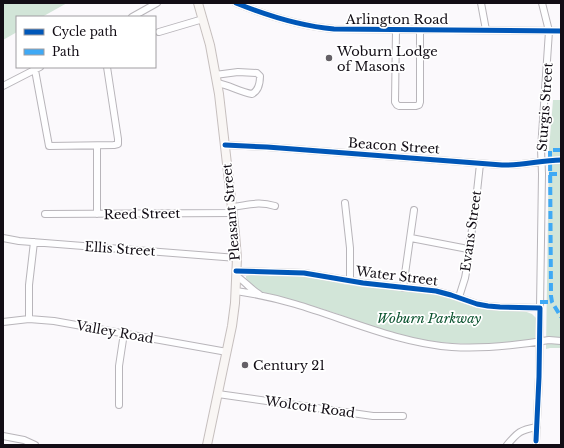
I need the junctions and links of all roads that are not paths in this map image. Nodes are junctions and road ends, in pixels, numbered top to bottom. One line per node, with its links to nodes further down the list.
1 (157, 3): 6 (street)
2 (198, 3): 7 (main road, Pleasant Street)
3 (236, 3): 8 (street, Arlington Road)
4 (482, 3): 10 (street)
5 (542, 3): 11 (street, Sturgis Street)
6 (134, 16)
7 (203, 18): 13 (street); 16 (main road, Pleasant Street)
8 (396, 30): 9 (street, Arlington Road); 9 (street)
9 (420, 30): 10 (street, Arlington Road)
10 (486, 30): 11 (street, Arlington Road)
11 (549, 31): 12 (street, Arlington Road); 21 (street, Sturgis Street)
12 (561, 31)
13 (159, 32)
14 (37, 68): 17 (street); 19 (street)
15 (107, 68): 19 (street)
16 (216, 79): 16 (street); 18 (main road, Pleasant Street)
17 (3, 86)
18 (225, 145): 22 (street, Beacon Street); 25 (main road, Pleasant Street)
19 (97, 146): 28 (street, Reed Street)
20 (561, 160): 21 (street, Beacon Street)
21 (542, 161): 22 (street, Beacon Street); 40 (street, Sturgis Street)
22 (480, 164): 32 (street, Evans Street)
23 (345, 203): 35 (street)
24 (275, 206): 25 (street, Reed Street)
25 (232, 210): 28 (street, Reed Street); 33 (main road, Pleasant Street)
26 (414, 210): 30 (street)
27 (45, 214): 28 (street)
28 (97, 214)
29 (3, 238): 31 (street, Ellis Street)
30 (411, 238): 32 (street); 36 (street)
31 (34, 242): 33 (street, Ellis Street); 41 (street)
32 (468, 249): 39 (street, Evans Street)
33 (236, 258): 34 (main road, Pleasant Street)
34 (236, 273): 35 (street, Water Street); 37 (main road, Pleasant Street); 38 (street)
35 (350, 281): 36 (street, Water Street)
36 (403, 288): 39 (street, Water Street)
37 (236, 291): 38 (street); 46 (main road, Pleasant Street)
38 (264, 296): 44 (street)
39 (459, 297): 40 (street, Water Street)
40 (540, 308): 44 (street)
41 (29, 319): 42 (street, Valley Road); 43 (street, Valley Road)
42 (3, 322)
43 (124, 333): 46 (street, Valley Road); 48 (street)
44 (540, 341): 45 (street); 50 (street)
45 (561, 341)
46 (227, 352): 47 (main road, Pleasant Street)
47 (218, 394): 49 (street, Wolcott Road); 54 (main road, Pleasant Street)
48 (119, 405)
49 (403, 416)
50 (537, 427): 52 (street); 55 (street)
51 (3, 436): 53 (street)
52 (536, 442)
53 (35, 445)
54 (207, 445)
55 (507, 445)

